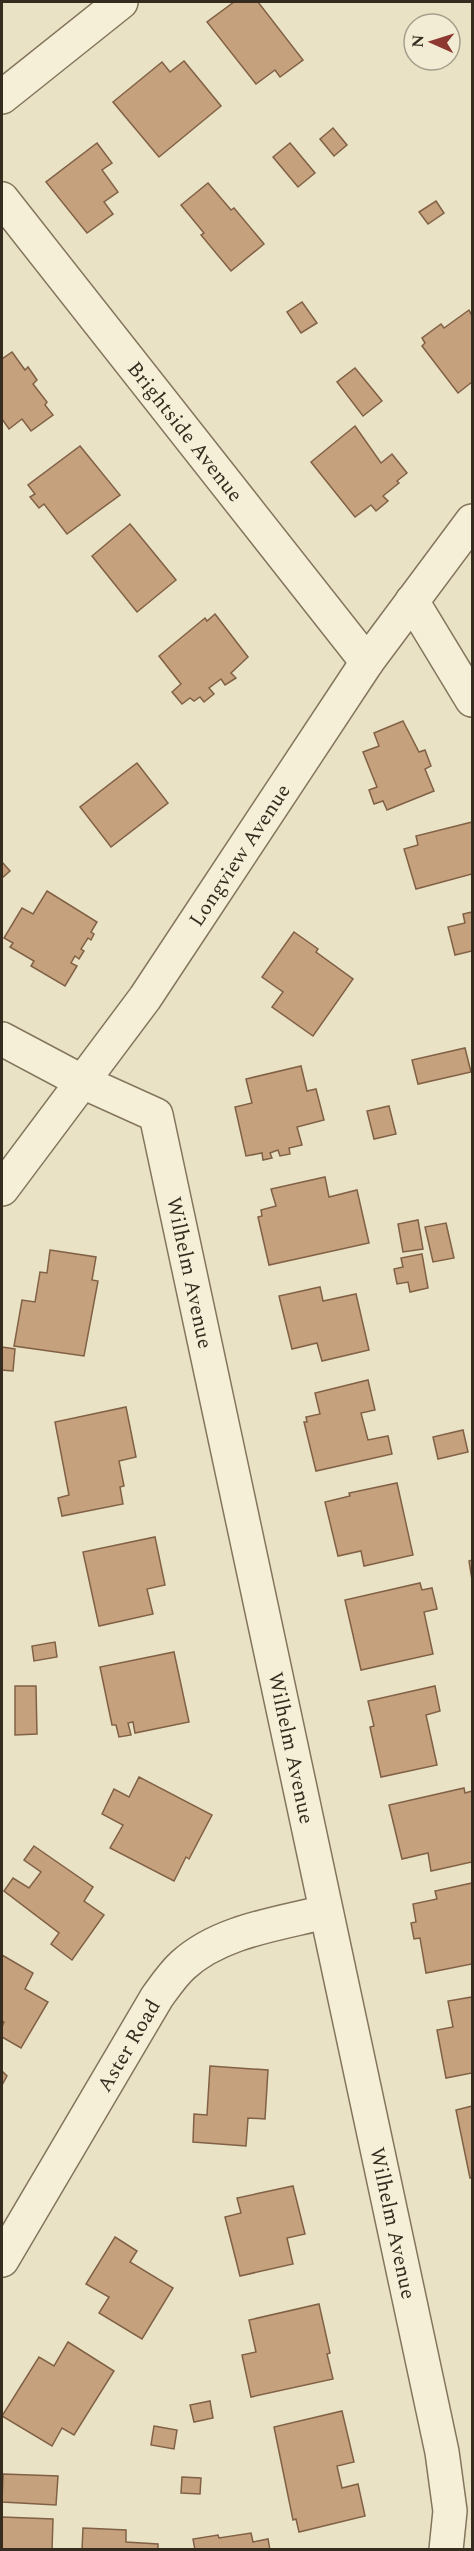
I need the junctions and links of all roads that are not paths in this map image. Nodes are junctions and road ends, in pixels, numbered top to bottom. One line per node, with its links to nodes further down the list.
1 (121, 2): 2 (street)
2 (2, 97)
3 (2, 199): 6 (street, Brightside Avenue)
4 (472, 520): 5 (street, Longview Avenue)
5 (412, 601): 6 (street, Longview Avenue); 7 (street)
6 (367, 662): 9 (street, Longview Avenue)
7 (472, 700)
8 (2, 1039): 9 (street, Wilhelm Avenue)
9 (83, 1082): 10 (street, Longview Avenue); 11 (street, Wilhelm Avenue)
10 (2, 1189)
11 (325, 1912): 12 (street, Aster Road); 13 (street, Wilhelm Avenue)
12 (2, 2260)
13 (446, 2550)

